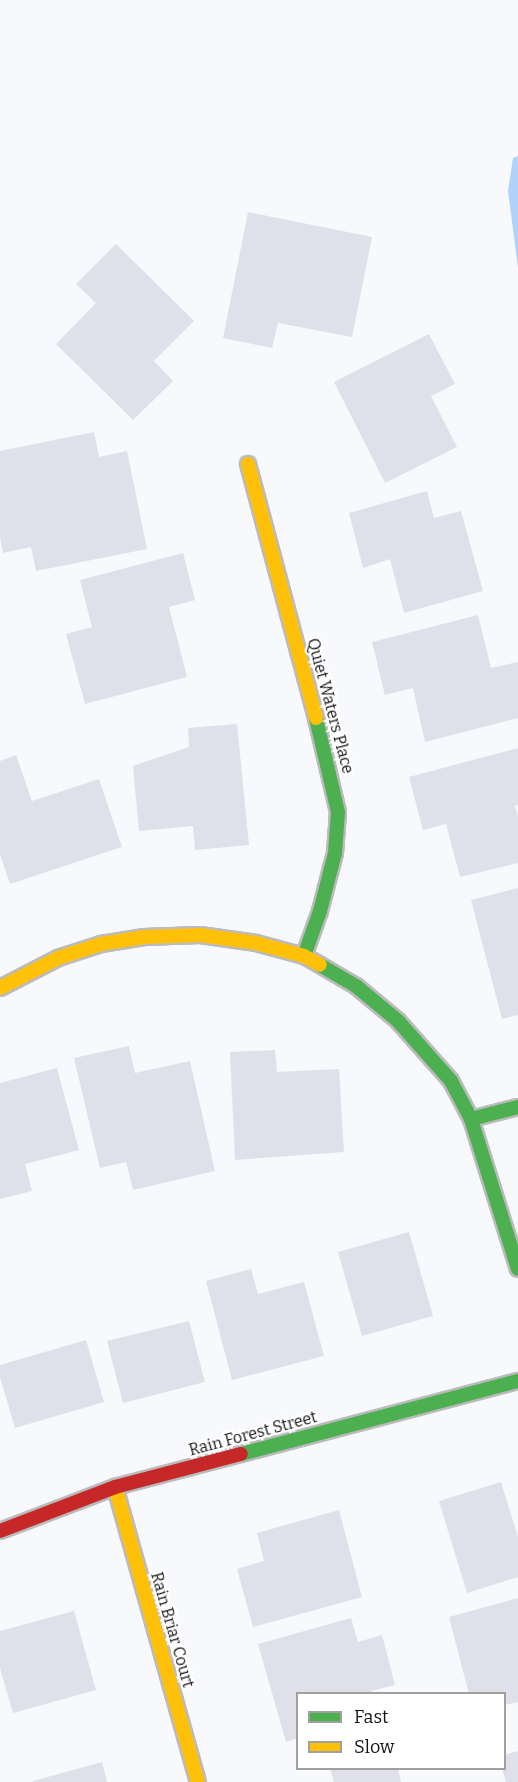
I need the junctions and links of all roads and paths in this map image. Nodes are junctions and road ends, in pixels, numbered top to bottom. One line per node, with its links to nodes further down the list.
1 (248, 464): 2 (street, Quiet Waters Place)
2 (304, 956): 3 (street); 5 (street)
3 (0, 988)
4 (518, 1107): 5 (street)
5 (471, 1119): 6 (street)
6 (518, 1269)
7 (518, 1381): 8 (street, Rain Forest Street)
8 (115, 1487): 9 (street, Rain Forest Street); 10 (street, Rain Briar Court)
9 (0, 1531)
10 (198, 1782)

